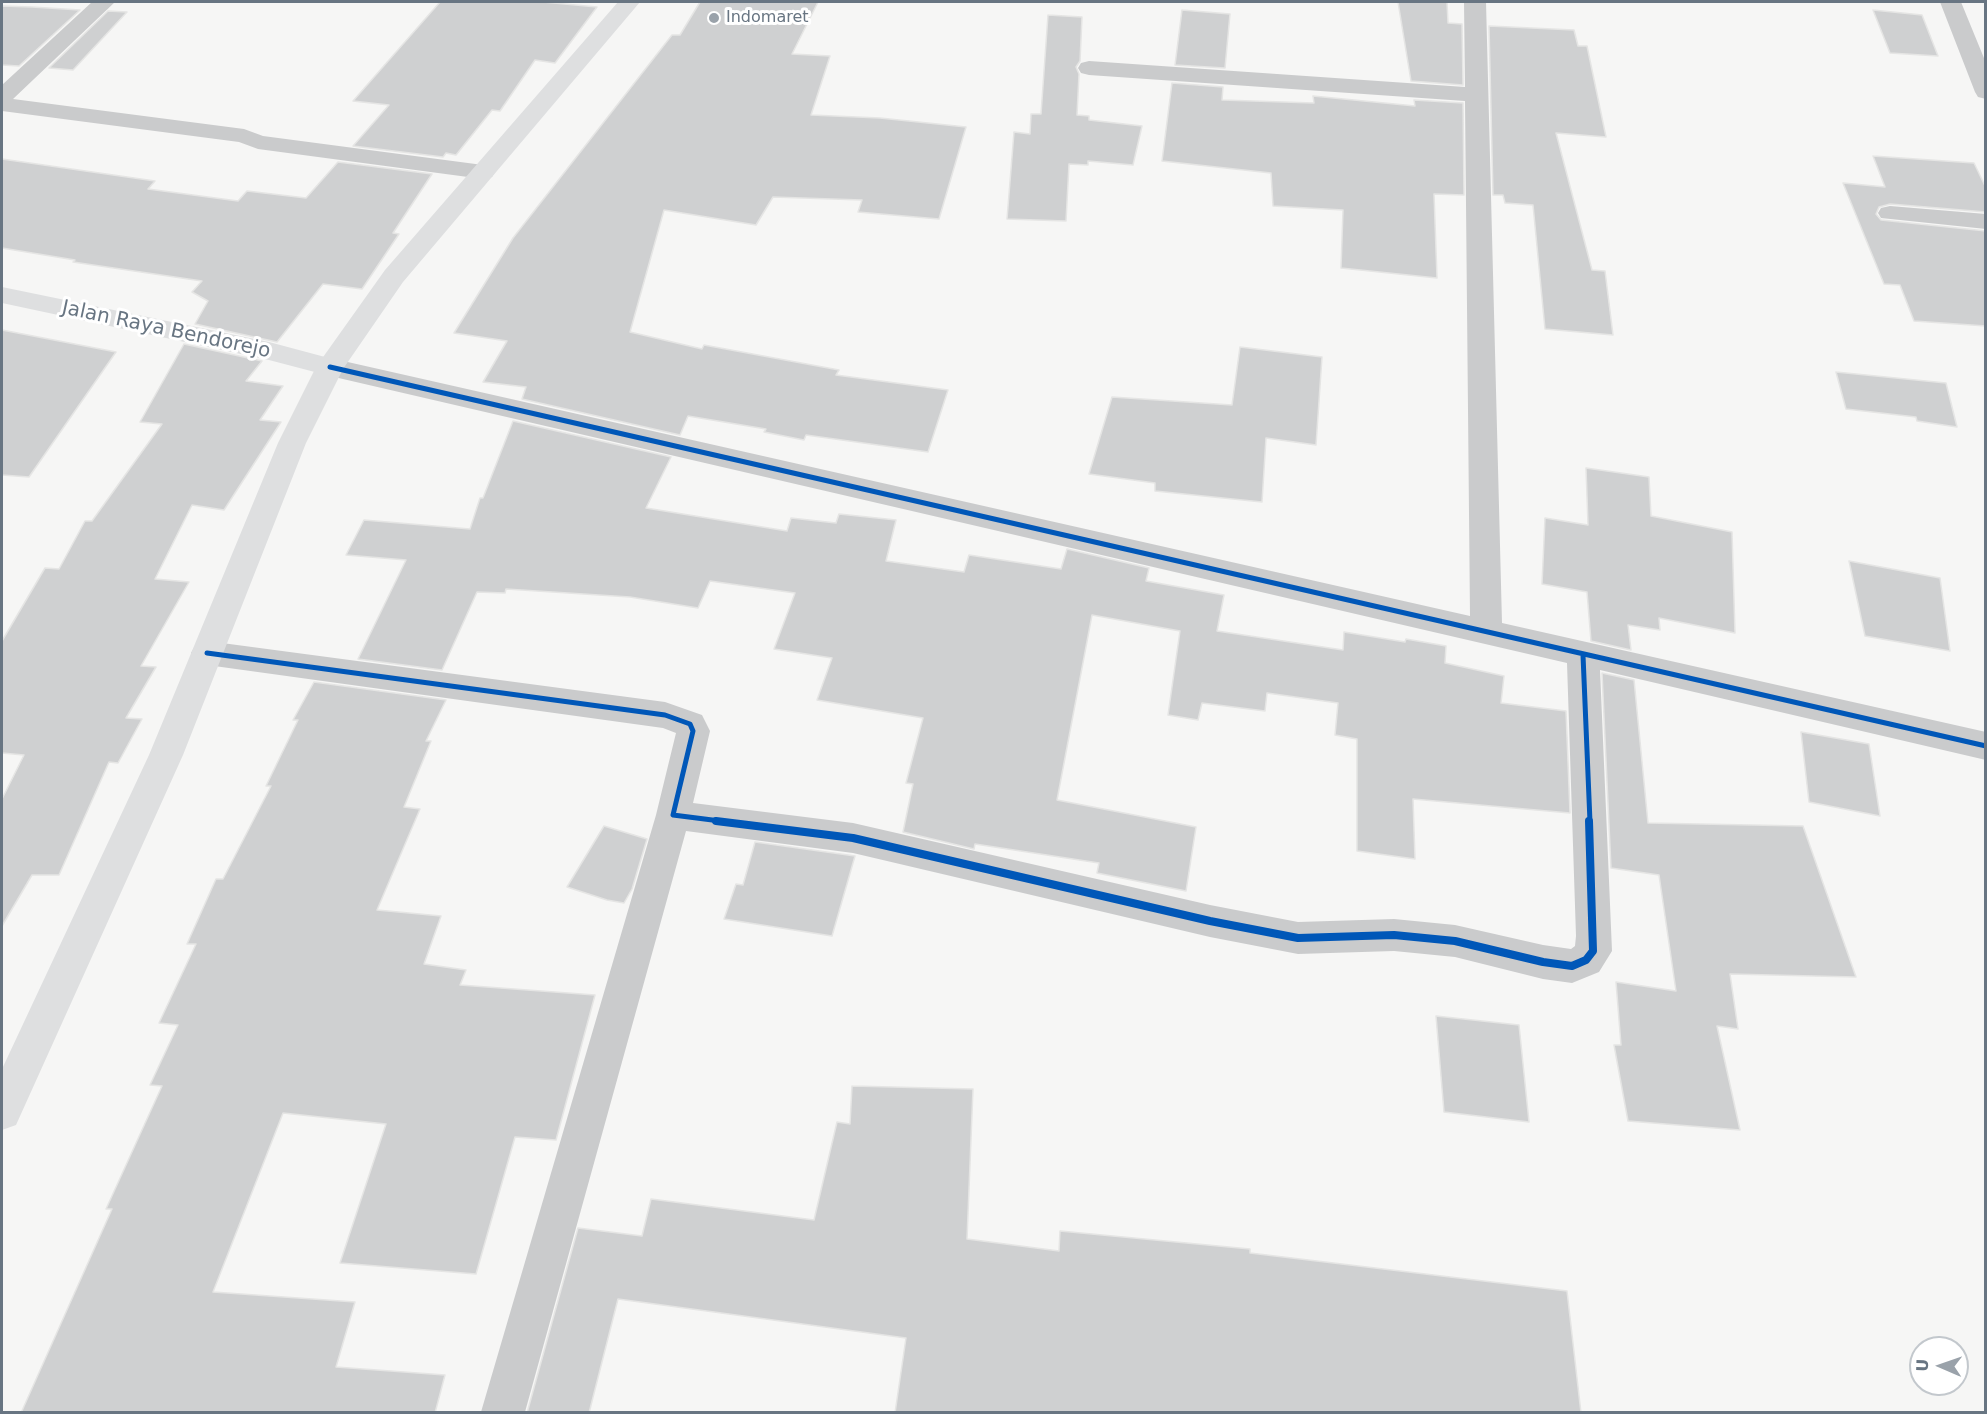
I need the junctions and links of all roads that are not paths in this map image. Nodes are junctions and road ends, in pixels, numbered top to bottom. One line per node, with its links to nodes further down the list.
1 (104, 2): 8 (street)
2 (629, 2): 10 (main road)
3 (1475, 2): 7 (street)
4 (1950, 2): 6 (street)
5 (1089, 68): 7 (street)
6 (1986, 92)
7 (1477, 95): 15 (street)
8 (2, 97)
9 (2, 104): 10 (street)
10 (483, 172): 14 (main road)
11 (1890, 213): 12 (street)
12 (1986, 222)
13 (2, 295): 14 (main road, Jalan Raya Bendorejo)
14 (330, 368): 15 (street); 16 (main road)
15 (1486, 633): 17 (street)
16 (207, 653): 19 (street); 20 (main road)
17 (1583, 655): 18 (street); 19 (street)
18 (1986, 746)
19 (673, 815): 21 (street)
20 (2, 1111)
21 (503, 1413)

